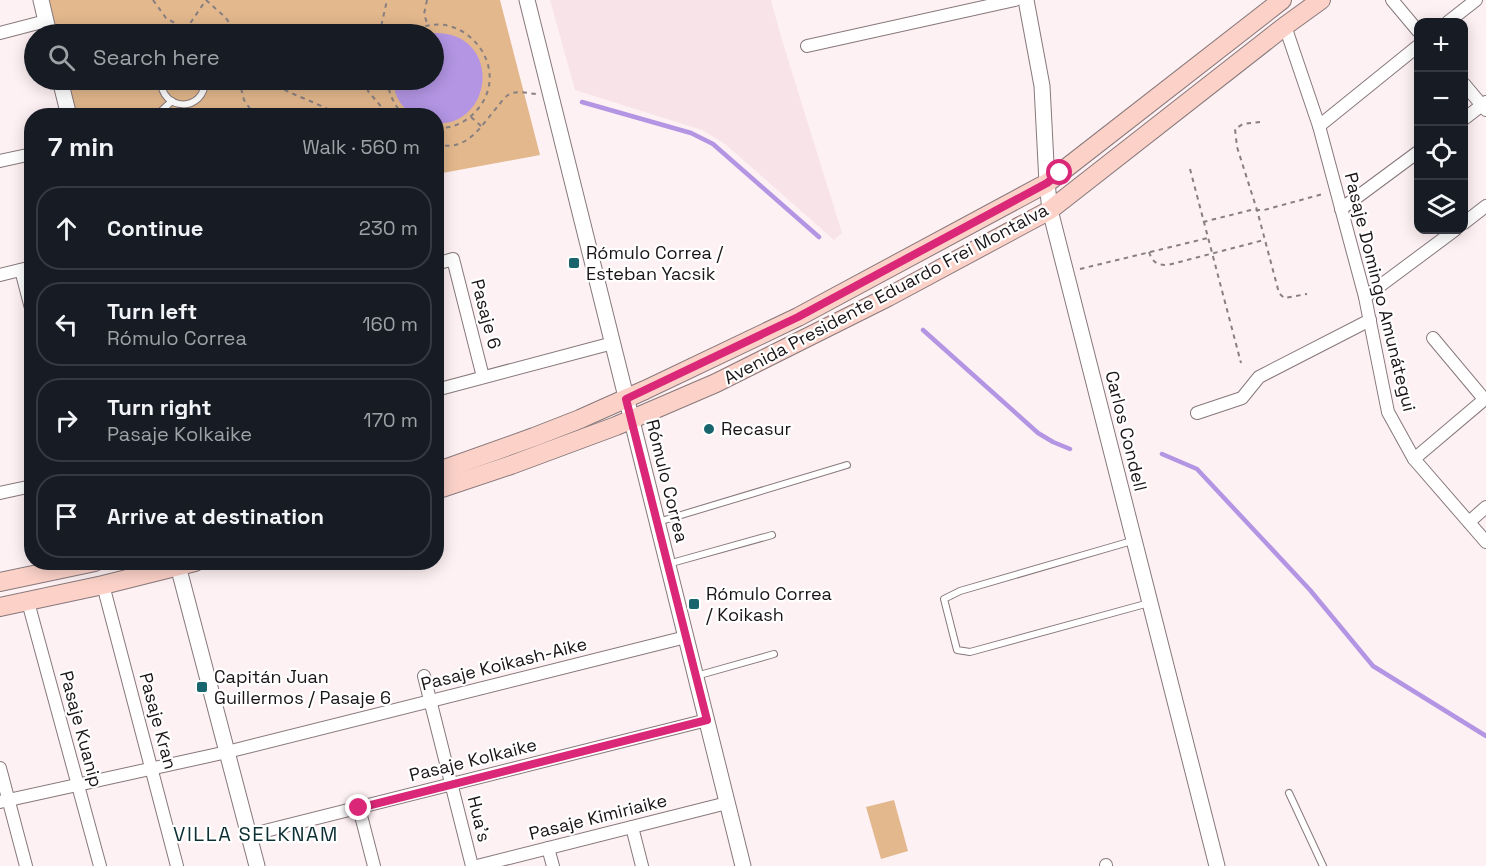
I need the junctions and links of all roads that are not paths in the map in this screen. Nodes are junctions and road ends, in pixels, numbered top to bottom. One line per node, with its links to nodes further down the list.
1 (41, 0): 10 (street)
2 (527, 0): 42 (street, Rómulo Correa)
3 (1015, 0): 15 (street)
4 (1026, 0): 30 (street, Carlos Condell)
5 (1282, 0): 30 (main road, Avenida Presidente Eduardo Frei Montalva)
6 (1321, 0): 12 (main road, Avenida Presidente Eduardo Frei Montalva)
7 (1392, 0): 11 (street)
8 (1476, 0): 9 (street)
9 (1453, 18)
10 (47, 24)
11 (1414, 25)
12 (1286, 26): 26 (street, Pasaje Domingo Amunátegui); 32 (main road, Avenida Presidente Eduardo Frei Montalva)
13 (24, 30): 14 (street)
14 (0, 33)
15 (807, 46)
16 (1414, 50): 26 (street)
17 (1468, 88): 22 (street)
18 (62, 90): 23 (street)
19 (162, 90): 21 (lane)
20 (204, 90): 21 (lane)
21 (172, 101): 24 (lane)
22 (1485, 106): 25 (street)
23 (67, 108)
24 (164, 108)
25 (1468, 116)
26 (1319, 126): 33 (street, Pasaje Domingo Amunátegui)
27 (24, 156): 29 (street)
28 (1414, 156): 33 (street)
29 (0, 161)
30 (1047, 183): 32 (street, Carlos Condell); 45 (main road, Avenida Presidente Eduardo Frei Montalva)
31 (1486, 206): 34 (street)
32 (1050, 210): 48 (main road, Avenida Presidente Eduardo Frei Montalva); 59 (street, Carlos Condell)
33 (1341, 210): 39 (street, Pasaje Domingo Amunátegui)
34 (1468, 220)
35 (1450, 234): 39 (street)
36 (444, 262): 43 (street, Pasaje 6)
37 (24, 269): 38 (street)
38 (0, 275)
39 (1365, 297): 40 (street, Pasaje Domingo Amunátegui)
40 (1370, 320): 47 (street); 49 (street, Pasaje Domingo Amunátegui)
41 (1433, 338): 46 (street)
42 (613, 344): 43 (street); 45 (street, Rómulo Correa)
43 (483, 377): 44 (street)
44 (444, 388)
45 (626, 399): 48 (street, Rómulo Correa); 51 (main road, Avenida Presidente Eduardo Frei Montalva)
46 (1485, 399): 49 (street)
47 (1197, 414)
48 (632, 419): 52 (main road, Avenida Presidente Eduardo Frei Montalva); 56 (street, Rómulo Correa)
49 (1414, 459): 57 (street, Pasaje Domingo Amunátegui)
50 (847, 465): 56 (lane)
51 (444, 469)
52 (444, 487)
53 (24, 488): 54 (street)
54 (0, 492)
55 (1486, 507): 57 (street)
56 (657, 522): 61 (street, Rómulo Correa)
57 (1468, 522): 60 (street, Pasaje Domingo Amunátegui)
58 (772, 535): 61 (lane)
59 (1134, 541): 68 (street, Carlos Condell); 68 (lane)
60 (1486, 542)
61 (668, 564): 70 (street, Rómulo Correa)
62 (57, 570): 65 (main road)
63 (160, 570): 66 (main road)
64 (184, 570): 76 (street)
65 (0, 582)
66 (103, 585): 67 (main road); 78 (street, Pasaje Kran)
67 (28, 602): 69 (main road); 80 (street, Pasaje Kuanip)
68 (1150, 603): 98 (street, Carlos Condell)
69 (0, 607)
70 (686, 637): 73 (street, Rómulo Correa); 74 (street, Pasaje Koikash-Aike)
71 (774, 654): 73 (lane)
72 (424, 676): 74 (street, Hua's)
73 (696, 676): 75 (street, Rómulo Correa)
74 (430, 701): 76 (street, Pasaje Koikash-Aike); 79 (street, Hua's)
75 (707, 720): 79 (street, Pasaje Kolkaike); 83 (street, Rómulo Correa)
76 (227, 752): 78 (street, Pasaje Koikash-Aike); 86 (street)
77 (0, 768): 82 (street)
78 (152, 769): 80 (street, Pasaje Koikash-Aike); 90 (street, Pasaje Kran)
79 (452, 784): 84 (street, Pasaje Kolkaike); 93 (street, Hua's)
80 (78, 785): 82 (street, Pasaje Koikash-Aike); 89 (street, Pasaje Kuanip)
81 (1289, 792): 99 (lane)
82 (4, 801): 88 (street)
83 (728, 803): 85 (street, Pasaje Kimiriaike); 97 (street, Rómulo Correa)
84 (359, 808): 86 (street, Pasaje Kolkaike); 92 (street)
85 (632, 827): 87 (street, Pasaje Kimiriaike); 96 (street)
86 (249, 836): 91 (street)
87 (549, 848): 94 (street, Pasaje Kimiriaike); 95 (street)
88 (26, 866)
89 (100, 866)
90 (177, 866)
91 (257, 866)
92 (374, 866)
93 (472, 866)
94 (477, 866)
95 (553, 866)
96 (642, 866)
97 (743, 866)
98 (1217, 866)
99 (1323, 866)

